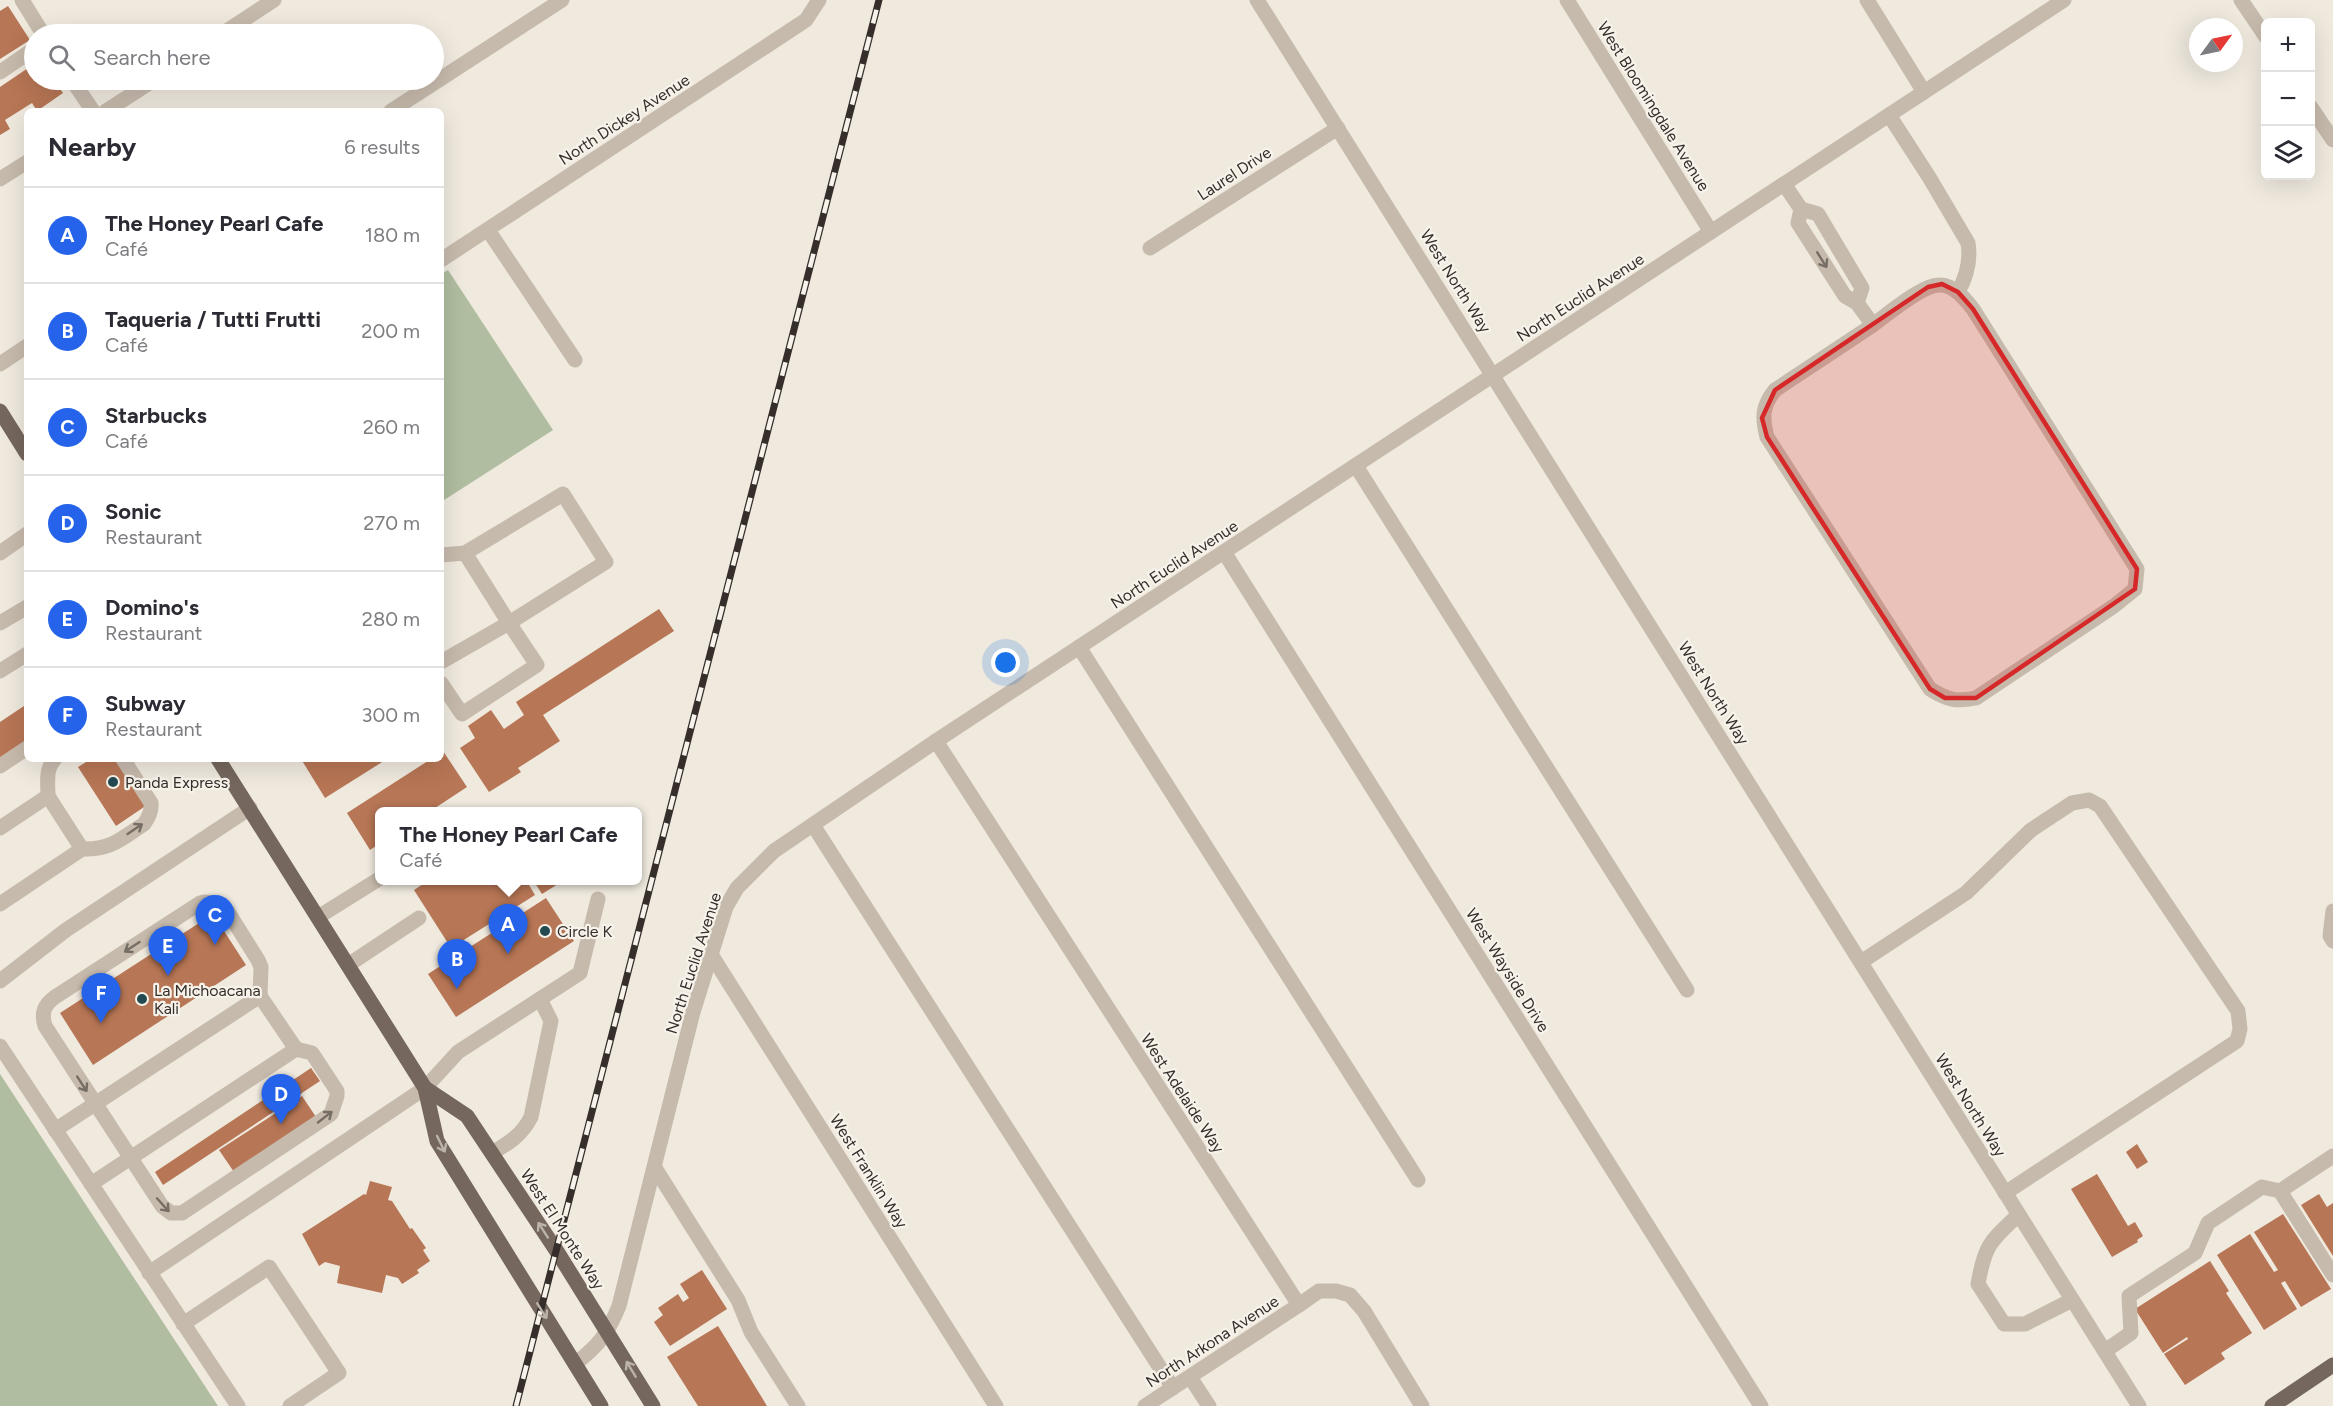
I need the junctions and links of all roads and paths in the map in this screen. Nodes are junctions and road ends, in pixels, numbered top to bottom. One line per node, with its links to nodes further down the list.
1 (22, 0): 10 (street)
2 (274, 0): 11 (street)
3 (562, 0): 15 (street)
4 (819, 0): 30 (street, North Dickey Avenue)
5 (1257, 0): 25 (street, West North Way)
6 (1567, 0): 31 (street, West Bloomingdale Avenue)
7 (1867, 0): 19 (street)
8 (2064, 0): 19 (street, North Euclid Avenue)
9 (2241, 0): 12 (street)
10 (37, 24)
11 (237, 24)
12 (2261, 31)
13 (24, 56): 14 (street)
14 (0, 72)
15 (444, 76)
16 (79, 90): 20 (street)
17 (139, 90): 21 (street)
18 (423, 90): 22 (street)
19 (1924, 92): 24 (street, North Euclid Avenue)
20 (91, 108)
21 (111, 108)
22 (395, 108)
23 (2315, 113): 26 (street)
24 (1889, 115): 29 (street, North Euclid Avenue); 34 (street)
25 (1338, 128): 32 (street, Laurel Drive); 39 (street, West North Way)
26 (2333, 140)
27 (24, 164): 28 (street)
28 (0, 179)
29 (1784, 184): 31 (street, North Euclid Avenue); 35 (street)
30 (488, 230): 33 (street, North Dickey Avenue); 37 (street)
31 (1711, 232): 39 (street, North Euclid Avenue)
32 (1150, 248)
33 (444, 258)
34 (1958, 292): 35 (street); 35 (street)
35 (1873, 324)
36 (24, 348): 38 (street)
37 (574, 360)
38 (0, 364)
39 (1493, 375): 42 (street, North Euclid Avenue); 75 (street, West North Way)
40 (0, 411): 41 (main road)
41 (24, 449)
42 (1356, 466): 44 (street, North Euclid Avenue); 78 (street)
43 (24, 536): 45 (street)
44 (1224, 552): 51 (street, North Euclid Avenue); 115 (street, West Wayside Drive)
45 (0, 553)
46 (465, 553): 47 (street); 50 (street); 50 (street)
47 (444, 555)
48 (24, 609): 49 (street)
49 (0, 623)
50 (509, 623): 53 (street); 55 (street)
51 (1079, 647): 56 (street, North Euclid Avenue); 90 (street)
52 (24, 656): 54 (street)
53 (444, 660)
54 (0, 671)
55 (444, 687)
56 (936, 741): 64 (street, North Euclid Avenue); 98 (street, West Adelaide Way)
57 (24, 750): 61 (street)
58 (53, 762): 62 (street)
59 (125, 762): 66 (street, one-way to 59)
60 (220, 762): 63 (main road, West El Monte Way)
61 (0, 766)
62 (48, 796): 65 (street); 66 (street)
63 (250, 808): 71 (main road, West El Monte Way); 77 (street)
64 (813, 825): 74 (street, North Euclid Avenue); 105 (street)
65 (0, 828)
66 (82, 849): 69 (street)
67 (375, 881): 71 (street)
68 (598, 899): 80 (street)
69 (0, 903)
70 (2333, 911): 73 (street)
71 (318, 917): 76 (main road, West El Monte Way)
72 (419, 918): 76 (street)
73 (2333, 941)
74 (712, 956): 89 (street, North Euclid Avenue); 111 (street, West Franklin Way)
75 (1861, 962): 93 (street, West North Way); 93 (street)
76 (348, 965): 83 (main road, West El Monte Way)
77 (0, 981)
78 (1687, 990)
79 (260, 996): 82 (street); 84 (street); 84 (street, one-way to 84)
80 (540, 999): 83 (street); 86 (street)
81 (0, 1046): 85 (street)
82 (296, 1049): 88 (street); 88 (street, one-way to 82)
83 (425, 1088): 86 (main road, West El Monte Way); 95 (street); 102 (main road, West El Monte Way, one-way to 102)
84 (94, 1104): 85 (street); 88 (street)
85 (55, 1130): 91 (street)
86 (492, 1153): 100 (main road, West El Monte Way, one-way to 86)
87 (2333, 1156): 92 (street)
88 (129, 1158): 91 (street)
89 (655, 1168): 100 (street, North Euclid Avenue); 110 (street)
90 (1418, 1180)
91 (91, 1184): 95 (street)
92 (2280, 1191): 96 (street); 101 (street)
93 (2005, 1193): 94 (street, West North Way)
94 (2018, 1215): 97 (street, West North Way); 97 (street)
95 (149, 1273): 99 (street)
96 (2333, 1275)
97 (2072, 1300): 101 (street, West North Way)
98 (1299, 1305): 104 (street, North Arkona Avenue); 114 (street)
99 (183, 1324): 106 (street); 107 (street)
100 (608, 1332): 102 (street, North Euclid Avenue); 109 (main road, West El Monte Way, one-way to 100)
101 (2105, 1351): 116 (street, West North Way)
102 (575, 1364): 108 (main road, West El Monte Way)
103 (2333, 1365): 117 (main road)
104 (1190, 1377): 105 (street, North Arkona Avenue); 113 (street)
105 (1173, 1388): 112 (street, North Arkona Avenue)
106 (238, 1406)
107 (290, 1406)
108 (601, 1406)
109 (653, 1406)
110 (798, 1406)
111 (996, 1406)
112 (1145, 1406)
113 (1209, 1406)
114 (1422, 1406)
115 (1761, 1406)
116 (2139, 1406)
117 (2272, 1406)

